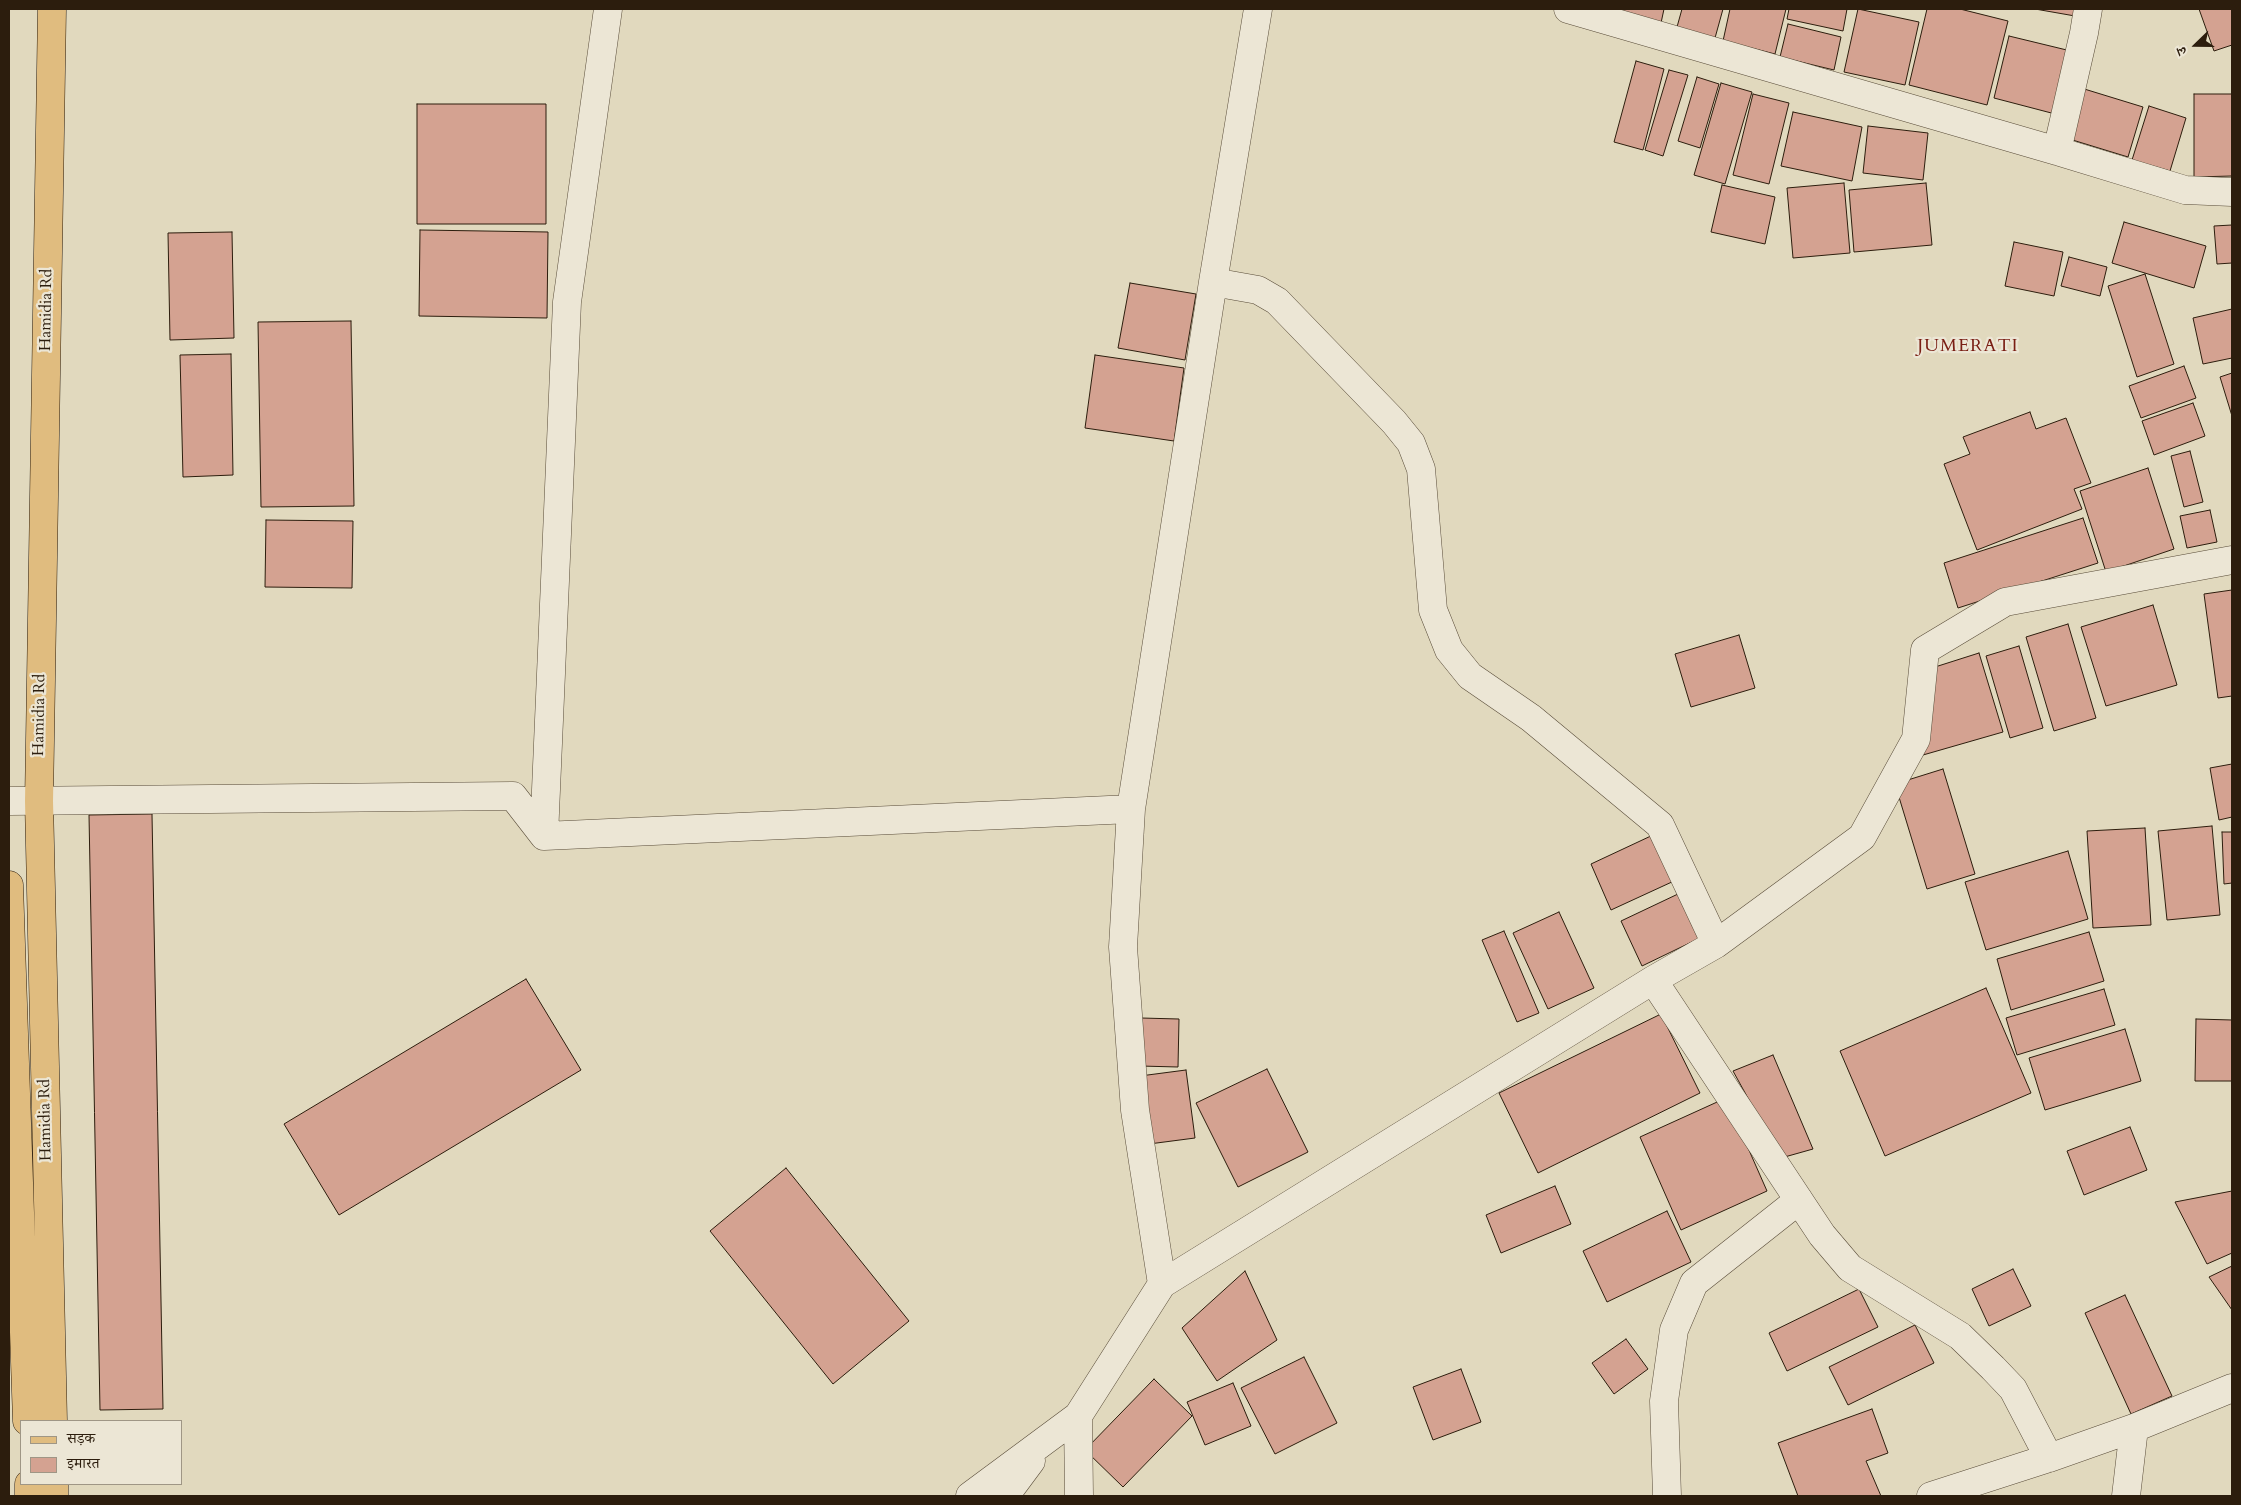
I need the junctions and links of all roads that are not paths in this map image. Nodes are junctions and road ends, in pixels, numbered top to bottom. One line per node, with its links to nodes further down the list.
1 (52, 9): 10 (main road, Hamidia Rd)
2 (608, 9): 13 (street)
3 (1258, 9): 8 (street)
4 (1568, 9): 6 (street)
5 (2088, 9): 6 (street)
6 (2057, 151): 7 (street)
7 (2232, 192)
8 (1213, 282): 12 (street); 15 (street)
9 (2232, 560): 15 (street)
10 (39, 800): 11 (street); 13 (street); 22 (main road, Hamidia Rd)
11 (9, 801)
12 (1131, 809): 13 (street); 18 (street)
13 (544, 836)
14 (9, 885): 21 (main road, Hamidia Rd)
15 (1716, 944): 16 (street)
16 (1653, 980): 17 (street); 18 (street)
17 (1799, 1200): 25 (street); 29 (street)
18 (1162, 1284): 20 (street)
19 (2232, 1388): 23 (street)
20 (1078, 1416): 24 (street); 28 (street)
21 (28, 1420)
22 (52, 1420)
23 (2134, 1428): 25 (street); 31 (street)
24 (1044, 1444): 26 (street); 27 (street)
25 (2049, 1458): 30 (street)
26 (970, 1496)
27 (1006, 1496)
28 (1079, 1496)
29 (1667, 1496)
30 (1930, 1496)
31 (2126, 1496)

